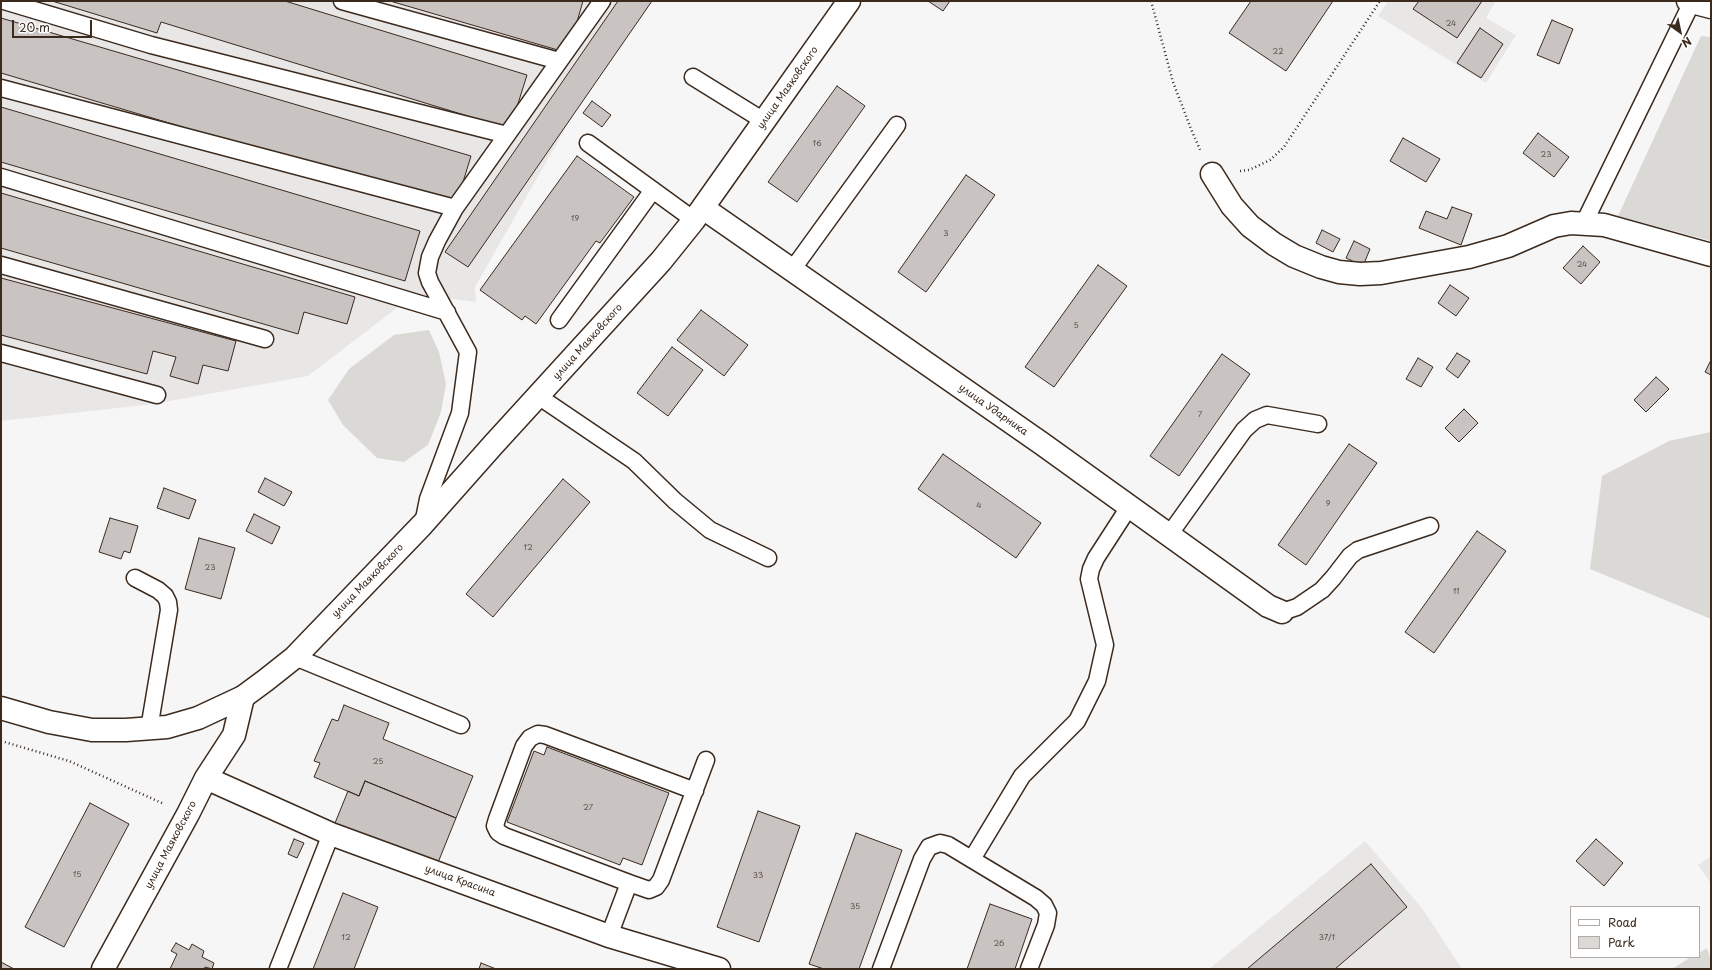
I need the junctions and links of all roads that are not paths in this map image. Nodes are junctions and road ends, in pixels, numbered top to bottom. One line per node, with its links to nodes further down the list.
1 (4, 1): 11 (lane)
2 (342, 1): 6 (lane)
3 (602, 1): 6 (lane)
4 (849, 1): 9 (street, улица Маяковского)
5 (1697, 3): 18 (lane)
6 (560, 61): 11 (lane)
7 (693, 77): 9 (lane)
8 (1, 88): 16 (lane)
9 (764, 121): 17 (street, улица Маяковского)
10 (897, 125): 21 (lane)
11 (507, 135): 16 (lane)
12 (588, 143): 15 (lane)
13 (1212, 174): 18 (street)
14 (1, 177): 22 (lane)
15 (653, 190): 17 (lane); 23 (lane)
16 (455, 208): 22 (lane)
17 (699, 214): 21 (street, улица Ударника); 27 (street, улица Маяковского)
18 (1584, 223): 19 (street)
19 (1711, 254)
20 (1, 265): 24 (lane)
21 (792, 270): 29 (street, улица Ударника)
22 (447, 312): 30 (lane)
23 (559, 320)
24 (265, 339)
25 (1, 353): 26 (lane)
26 (157, 395)
27 (538, 396): 30 (street, улица Маяковского); 33 (lane)
28 (1318, 424): 32 (lane)
29 (1129, 507): 32 (street, улица Ударника); 45 (lane)
30 (422, 525): 36 (street, улица Маяковского)
31 (1430, 526): 35 (lane)
32 (1169, 536): 35 (street, улица Ударника)
33 (768, 558)
34 (135, 578): 40 (lane)
35 (1282, 612)
36 (295, 657): 37 (street, улица Маяковского); 39 (lane)
37 (242, 697): 40 (street, улица Маяковского); 42 (street, улица Маяковского)
38 (1, 708): 40 (street, улица Маяковского)
39 (461, 724)
40 (149, 729)
41 (706, 760): 43 (lane)
42 (206, 778): 44 (street, улица Красина); 48 (street, улица Маяковского)
43 (695, 791): 46 (lane); 46 (lane)
44 (331, 834): 47 (street, улица Красина); 49 (lane)
45 (972, 859): 51 (lane); 52 (lane)
46 (629, 883): 47 (lane)
47 (609, 936): 50 (street, улица Красина)
48 (104, 969)
49 (278, 969)
50 (719, 969)
51 (881, 969)
52 (1029, 969)

